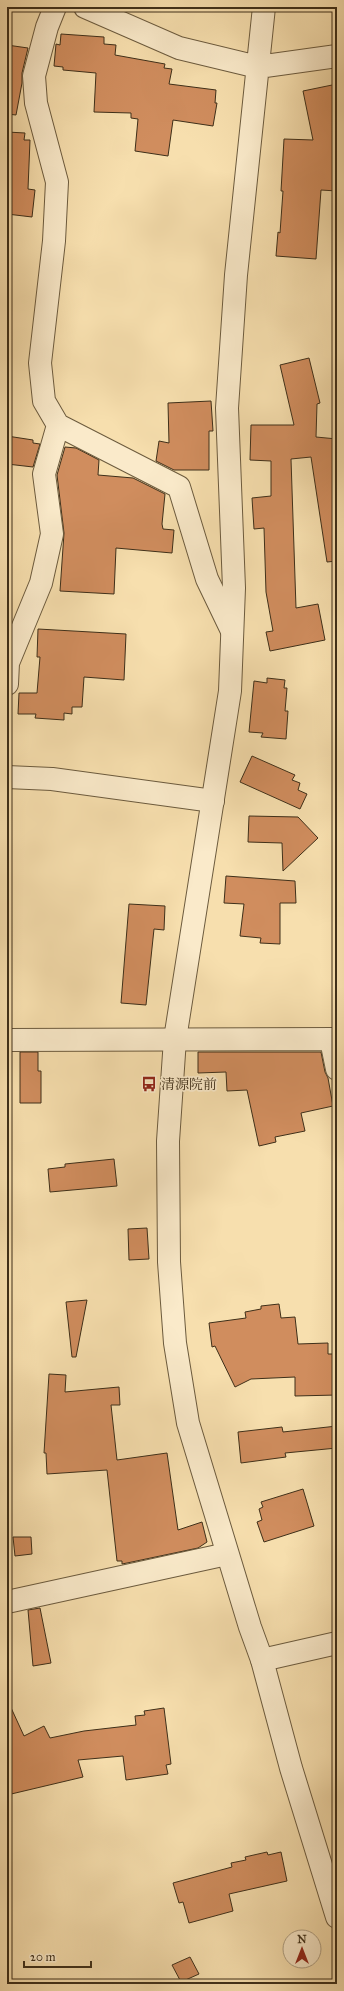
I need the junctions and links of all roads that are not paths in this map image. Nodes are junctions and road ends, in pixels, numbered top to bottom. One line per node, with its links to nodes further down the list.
1 (55, 7): 6 (street)
2 (85, 7): 5 (street)
3 (264, 7): 5 (street)
4 (337, 56): 5 (street)
5 (258, 67): 7 (street)
6 (58, 425): 7 (street); 8 (street)
7 (232, 631): 10 (street)
8 (7, 684)
9 (7, 777): 10 (street)
10 (213, 800): 11 (street)
11 (175, 1039): 12 (street); 13 (street); 15 (street)
12 (7, 1040)
13 (334, 1040): 14 (street)
14 (337, 1069)
15 (227, 1554): 16 (street); 18 (street)
16 (7, 1602)
17 (337, 1644): 18 (street)
18 (262, 1660): 19 (street)
19 (337, 1917)

